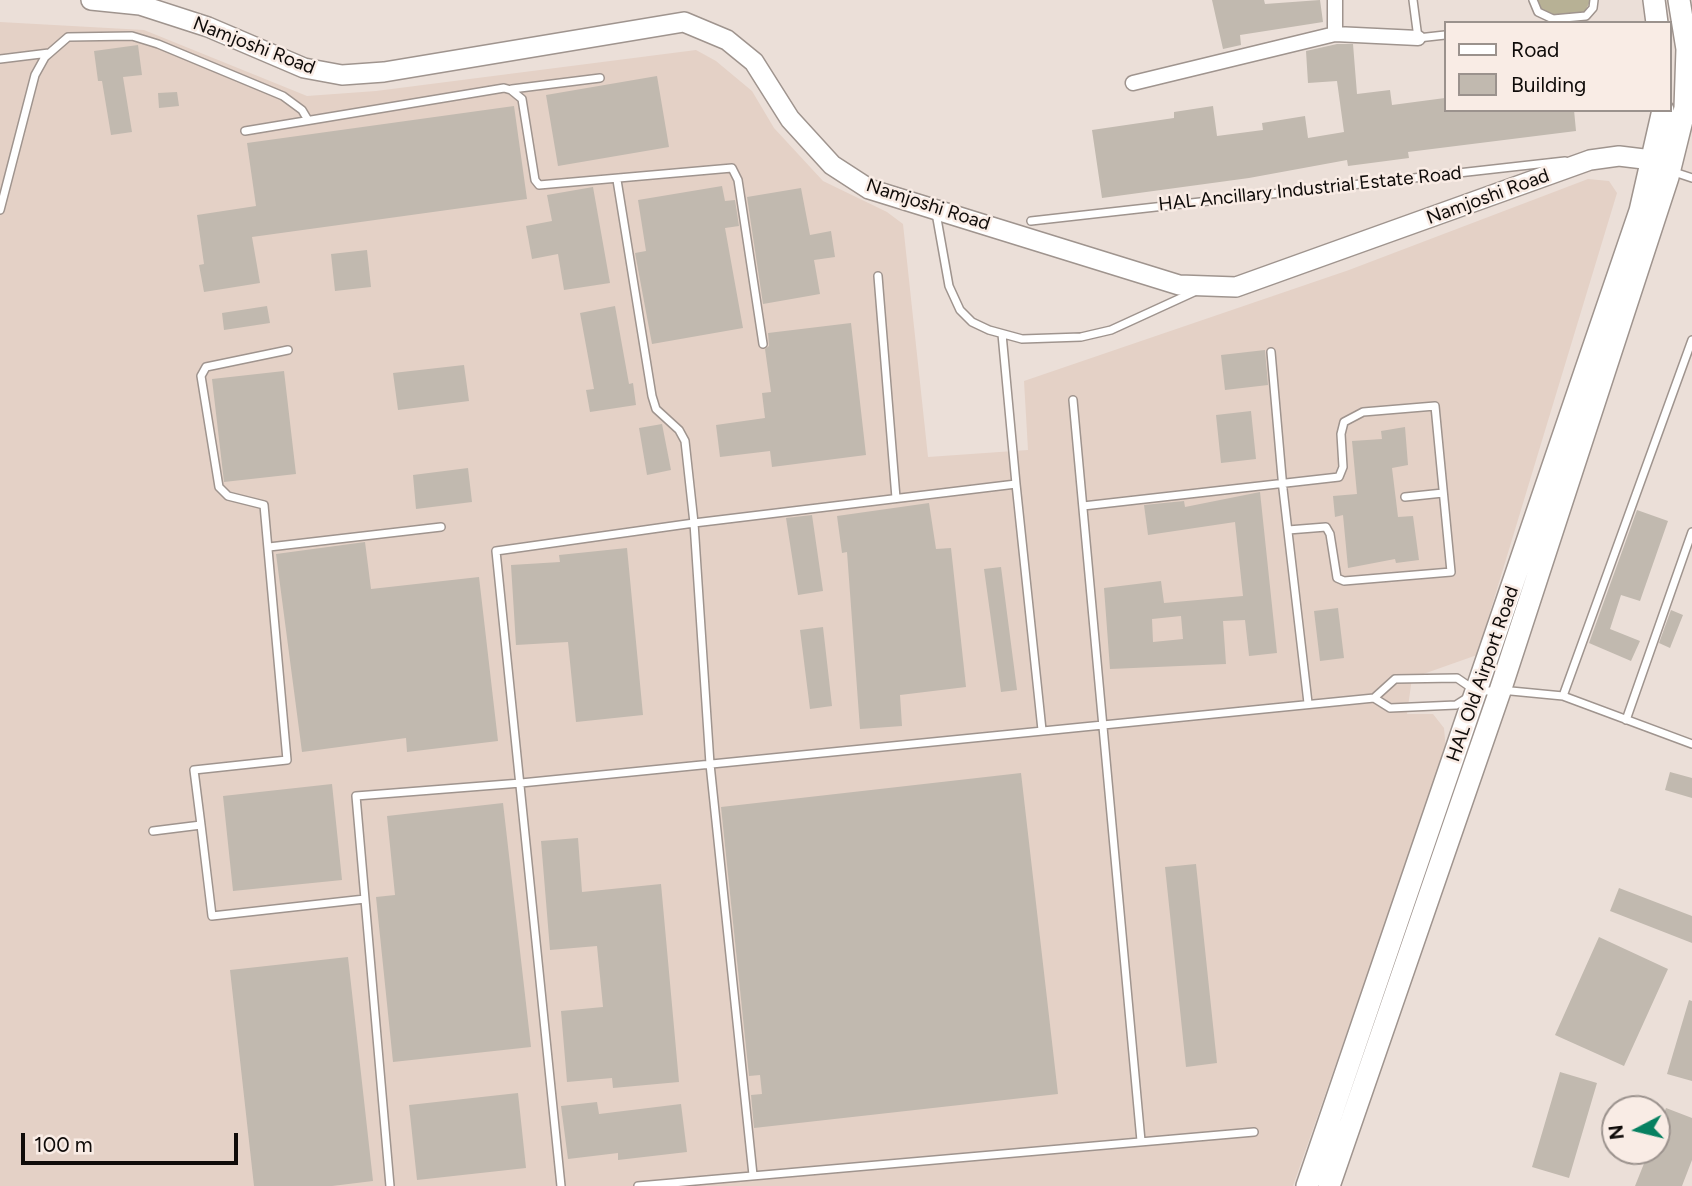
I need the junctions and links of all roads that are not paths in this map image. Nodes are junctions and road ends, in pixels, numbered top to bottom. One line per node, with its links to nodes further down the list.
1 (91, 0): 26 (main road, Namjoshi Road)
2 (1335, 0): 11 (street)
3 (1413, 0): 13 (lane)
4 (1533, 0): 8 (lane)
5 (1594, 0): 8 (lane)
6 (1654, 0): 10 (main road)
7 (1679, 0): 23 (main road)
8 (1553, 19): 9 (lane)
9 (1547, 21)
10 (1657, 21)
11 (1335, 34): 13 (street); 17 (street)
12 (1444, 35): 13 (lane)
13 (1418, 38)
14 (50, 53): 15 (lane); 20 (lane); 27 (lane)
15 (0, 59)
16 (600, 78): 18 (lane)
17 (1133, 83)
18 (511, 90): 20 (lane); 25 (lane)
19 (1663, 112): 23 (main road)
20 (308, 120): 21 (lane)
21 (245, 131)
22 (1590, 160): 23 (main road, Namjoshi Road); 28 (lane, HAL Ancillary Industrial Estate Road); 30 (main road, Namjoshi Road)
23 (1661, 165): 24 (lane); 48 (main road, HAL Old Airport Road); 49 (main road, HAL Old Airport Road)
24 (1692, 178)
25 (617, 180): 33 (lane); 43 (lane)
26 (935, 209): 30 (main road, Namjoshi Road); 31 (lane)
27 (0, 210)
28 (1031, 221)
29 (878, 276): 40 (lane)
30 (1204, 287): 31 (lane)
31 (1002, 334): 37 (lane)
32 (1692, 340): 50 (lane)
33 (763, 344)
34 (288, 349): 47 (lane)
35 (1271, 352): 38 (lane)
36 (1073, 400): 42 (lane)
37 (1016, 484): 40 (lane); 55 (lane)
38 (1283, 486): 39 (lane); 42 (lane); 45 (lane)
39 (1443, 493): 41 (lane); 45 (lane)
40 (896, 498): 43 (lane)
41 (1405, 498)
42 (1083, 506): 54 (lane)
43 (694, 523): 57 (lane); 58 (lane)
44 (441, 527): 47 (lane)
45 (1288, 530): 52 (lane)
46 (1692, 532): 53 (lane)
47 (270, 547): 59 (lane)
48 (1477, 691): 49 (lane); 51 (lane); 51 (lane); 69 (main road, HAL Old Airport Road)
49 (1500, 691): 50 (lane); 70 (main road, HAL Old Airport Road)
50 (1563, 696): 53 (lane)
51 (1374, 698): 52 (lane)
52 (1308, 704): 54 (lane)
53 (1626, 720): 56 (lane)
54 (1104, 724): 55 (lane); 63 (lane)
55 (1042, 730): 57 (lane)
56 (1692, 744)
57 (710, 764): 58 (lane); 64 (lane)
58 (521, 783): 61 (lane); 67 (lane)
59 (201, 825): 60 (lane); 61 (lane)
60 (153, 831)
61 (365, 899): 66 (lane)
62 (1254, 1132): 63 (lane)
63 (1141, 1141): 64 (lane)
64 (753, 1175): 65 (lane)
65 (724, 1182): 68 (lane)
66 (390, 1186)
67 (561, 1186)
68 (638, 1186)
69 (1307, 1186)
70 (1329, 1186)

